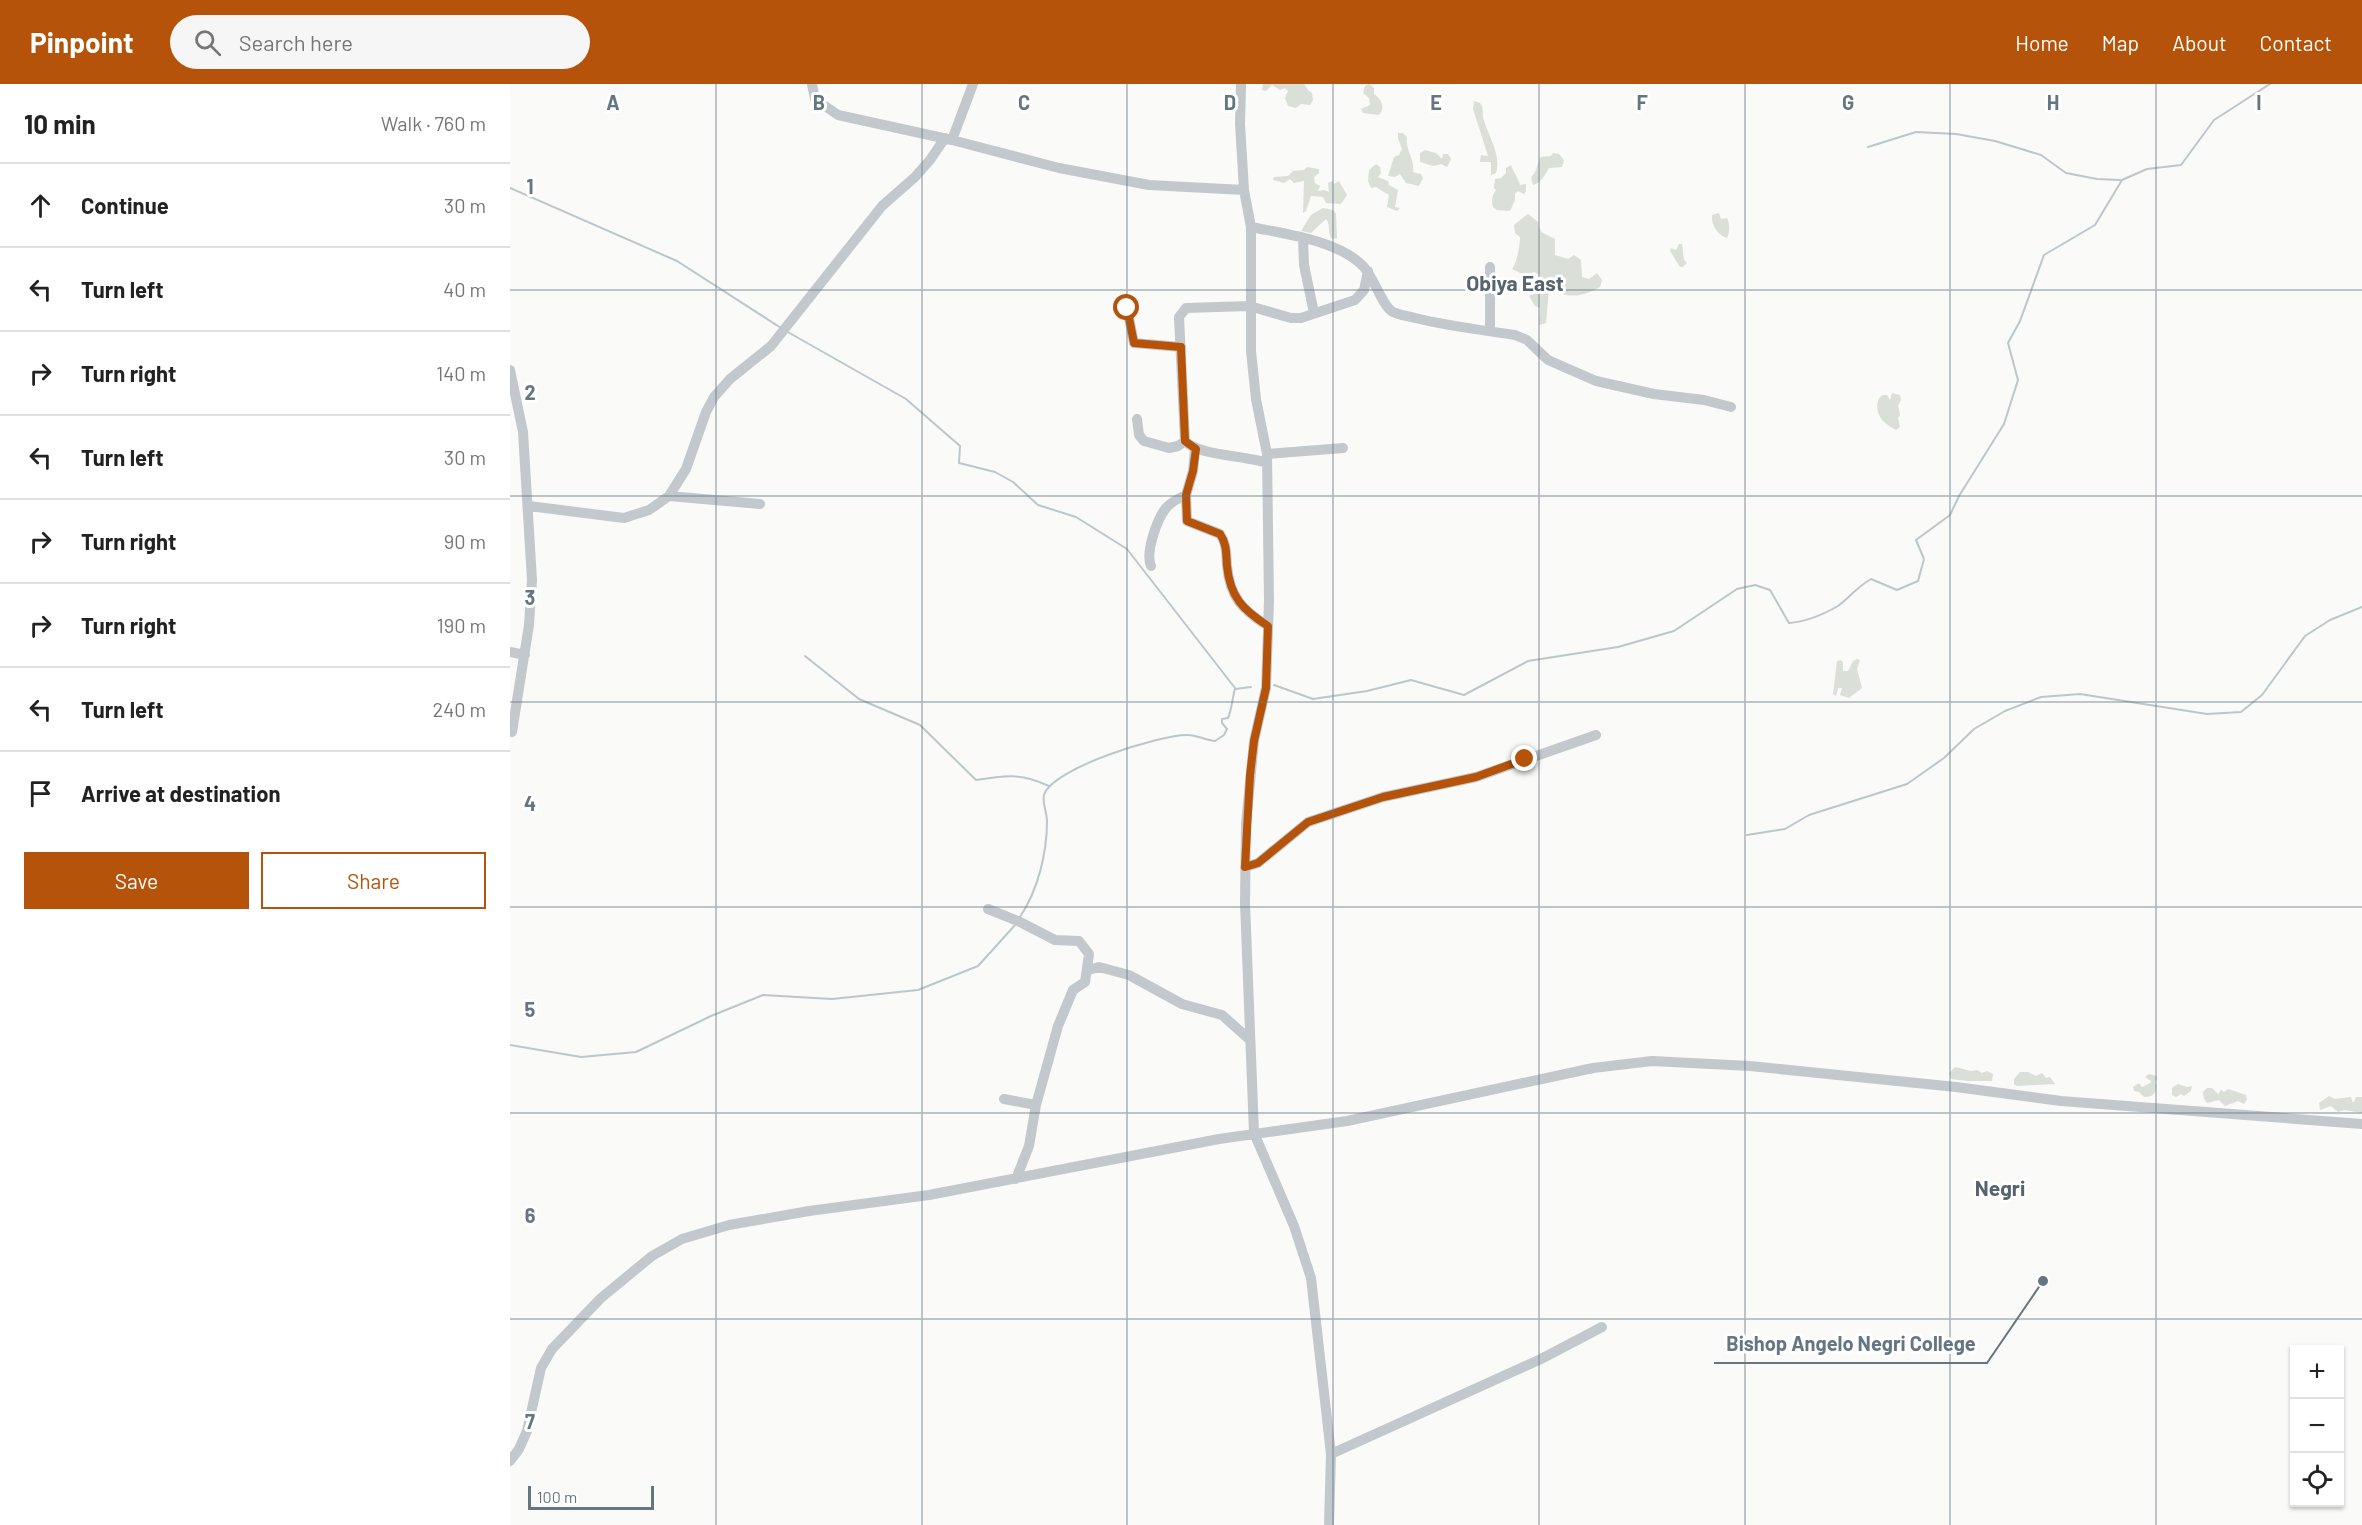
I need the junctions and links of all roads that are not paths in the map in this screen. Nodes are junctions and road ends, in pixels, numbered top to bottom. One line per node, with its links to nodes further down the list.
1 (812, 84): 4 (street)
2 (974, 84): 4 (street)
3 (1241, 84): 5 (street)
4 (948, 139): 5 (street); 23 (street)
5 (1244, 190): 6 (street)
6 (1251, 227): 7 (street); 10 (street)
7 (1303, 238): 9 (street); 12 (street)
8 (1490, 267): 13 (street)
9 (1368, 272): 12 (street); 13 (street)
10 (1250, 306): 12 (street); 14 (street); 21 (street)
11 (1127, 308): 14 (street)
12 (1314, 313)
13 (1490, 331): 16 (street)
14 (1181, 347): 18 (street)
15 (510, 370): 25 (street)
16 (1731, 407)
17 (1137, 419): 18 (street)
18 (1185, 441): 20 (street)
19 (1343, 448): 21 (street)
20 (1196, 449): 21 (street); 22 (street)
21 (1267, 458): 27 (street)
22 (1186, 495): 26 (street); 27 (street)
23 (669, 496): 24 (street); 25 (street)
24 (760, 504)
25 (529, 506): 29 (street)
26 (1151, 566)
27 (1268, 626): 32 (street)
28 (510, 652): 29 (street)
29 (525, 655): 30 (street)
30 (512, 732)
31 (1596, 735): 32 (street)
32 (1245, 867): 37 (street)
33 (988, 909): 34 (street)
34 (1089, 954): 35 (street); 36 (street)
35 (1100, 967): 36 (street); 37 (street)
36 (1088, 970): 39 (street)
37 (1250, 1040): 41 (street)
38 (1004, 1099): 39 (street)
39 (1036, 1105): 42 (street)
40 (2362, 1124): 41 (street)
41 (1254, 1133): 42 (street); 44 (street)
42 (1016, 1179): 45 (street)
43 (1602, 1327): 44 (street)
44 (1331, 1454): 46 (street)
45 (510, 1461)
46 (1329, 1525)

